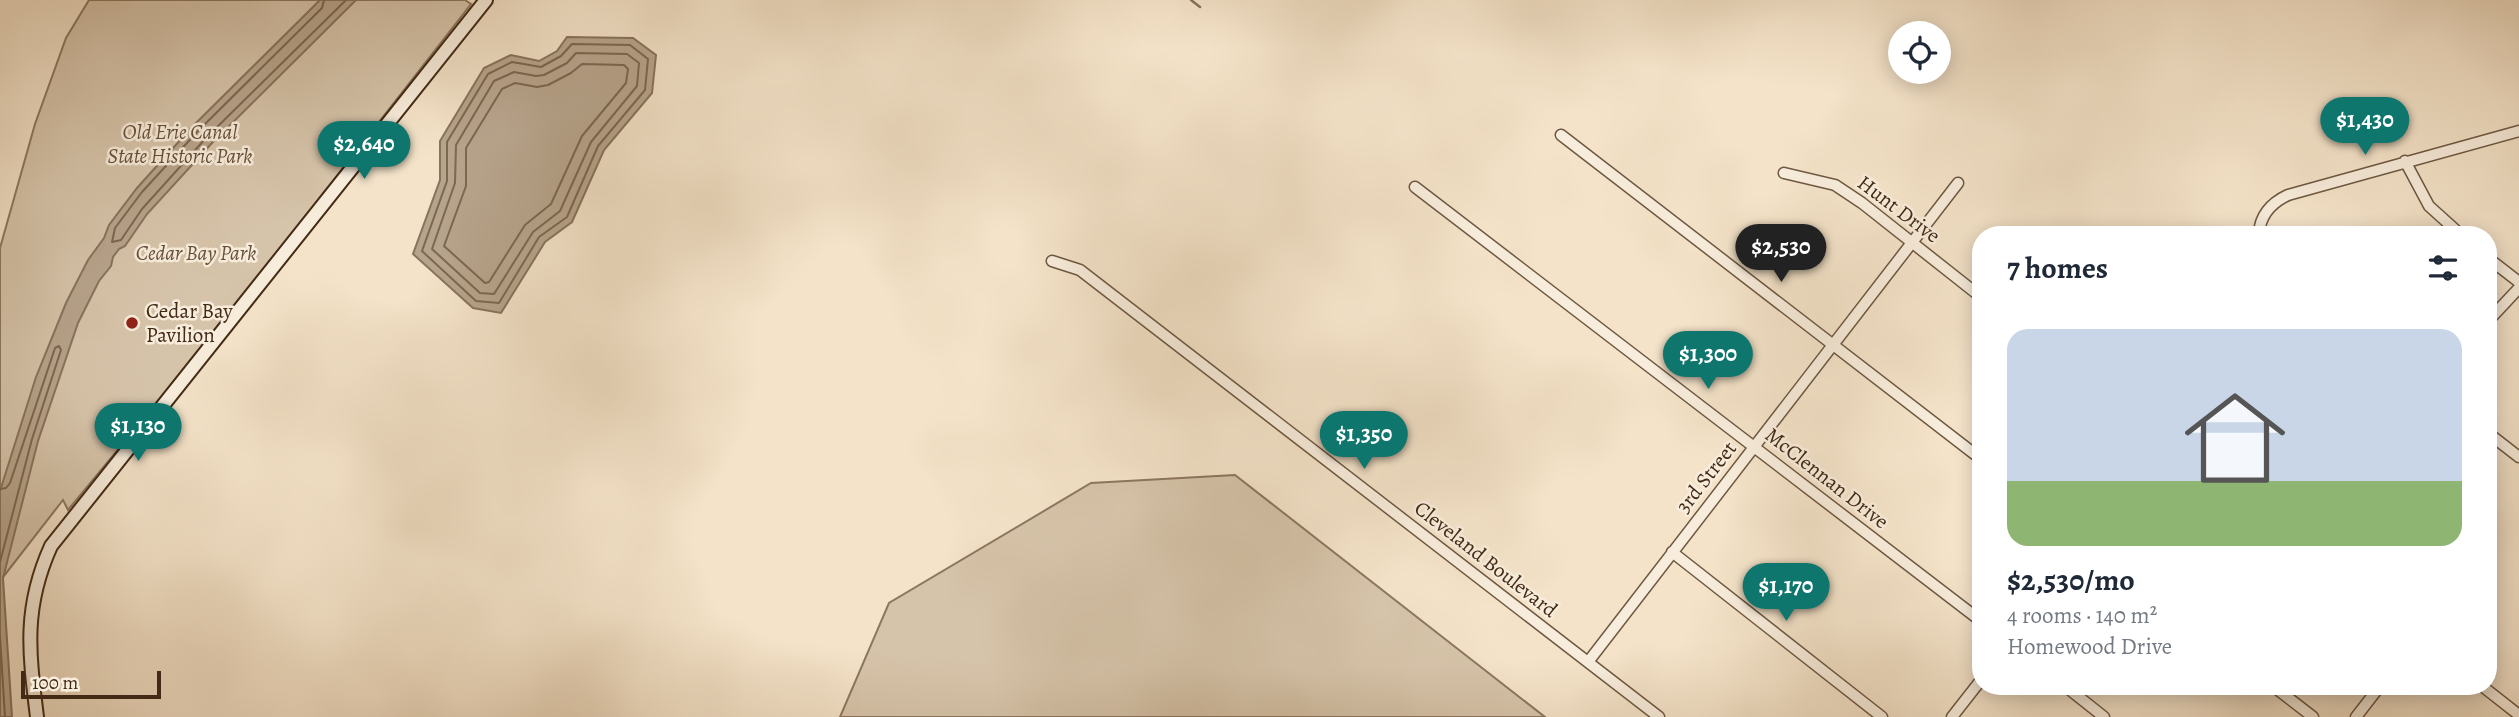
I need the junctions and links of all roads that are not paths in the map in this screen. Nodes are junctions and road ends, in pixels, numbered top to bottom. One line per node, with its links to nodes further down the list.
1 (486, 0): 31 (street)
2 (2519, 131): 4 (street)
3 (1561, 135): 17 (street)
4 (2405, 161): 8 (street); 9 (street)
5 (1784, 173): 10 (street, Hunt Drive)
6 (1958, 183): 10 (street, 3rd Street)
7 (1415, 187): 19 (street, McClennan Drive)
8 (2259, 226)
9 (2451, 226)
10 (1913, 242): 15 (street, Hunt Drive); 17 (street, 3rd Street)
11 (1052, 261): 24 (street, Cleveland Boulevard)
12 (2497, 265): 13 (street)
13 (2519, 282)
14 (2519, 288): 16 (street)
15 (1972, 290)
16 (2497, 311)
17 (1834, 344): 19 (street, 3rd Street); 20 (street)
18 (2497, 440): 21 (street)
19 (1755, 447): 22 (street, 3rd Street); 23 (street, McClennan Drive)
20 (1972, 452)
21 (2519, 457)
22 (1672, 552): 24 (street, 3rd Street); 33 (street)
23 (1972, 614)
24 (1588, 662): 32 (street, Cleveland Boulevard)
25 (1972, 691): 34 (street)
26 (2077, 695): 35 (street)
27 (2285, 695): 36 (street)
28 (2374, 695): 37 (street)
29 (2493, 695): 30 (street)
30 (2519, 715)
31 (37, 717)
32 (1659, 717)
33 (1882, 717)
34 (1952, 717)
35 (2105, 717)
36 (2313, 717)
37 (2356, 717)

